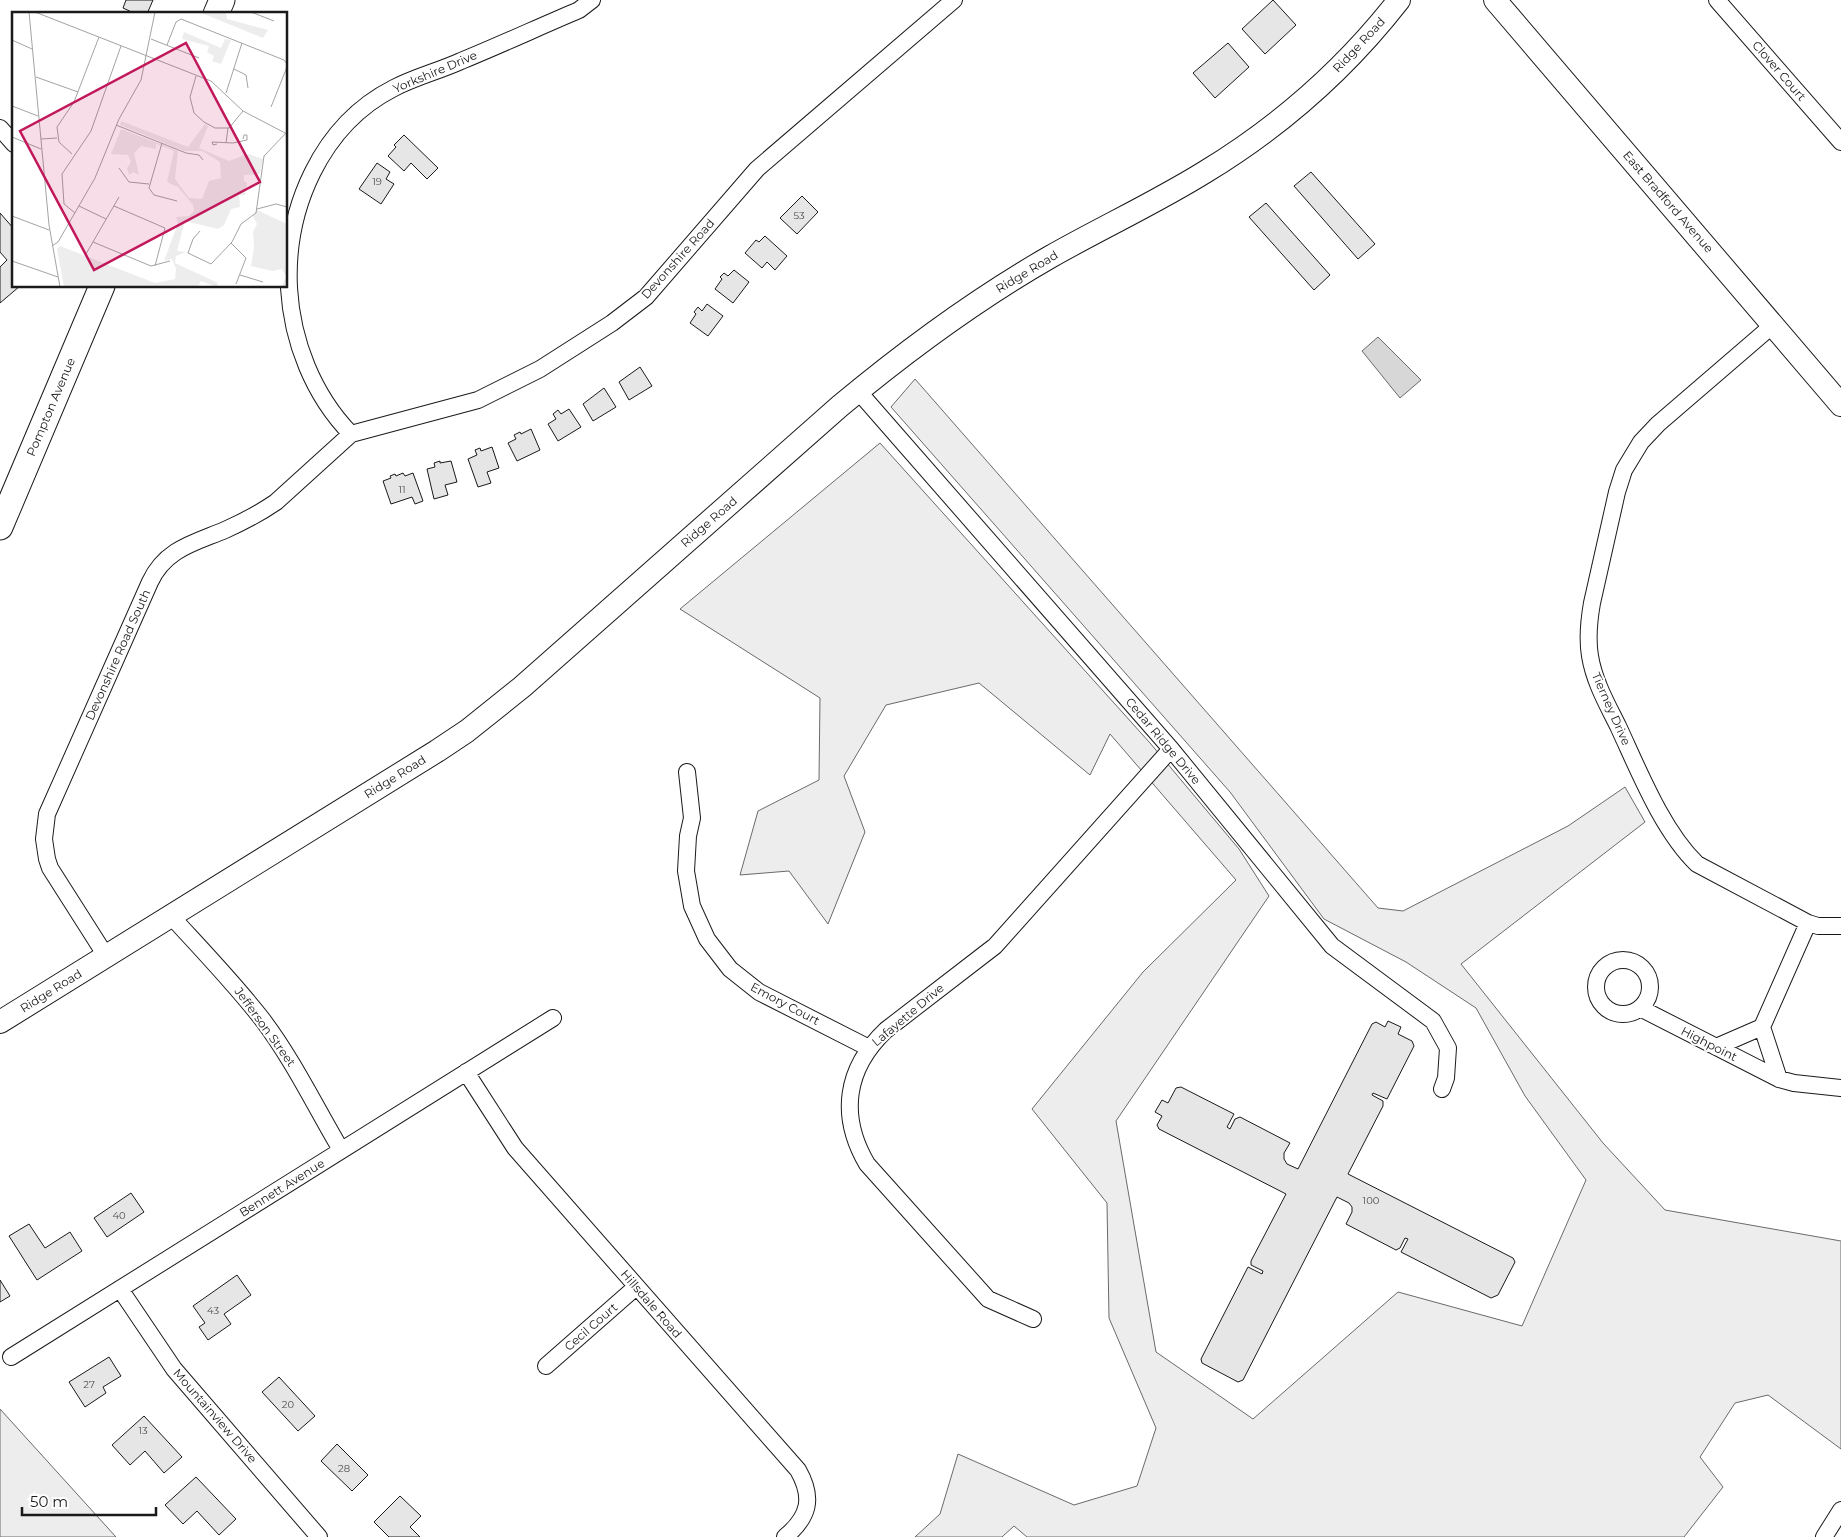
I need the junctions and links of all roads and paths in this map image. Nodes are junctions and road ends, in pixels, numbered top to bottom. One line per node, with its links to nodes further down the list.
1 (222, 0): 7 (main road)
2 (592, 0): 11 (street, Yorkshire Drive)
3 (954, 0): 16 (street, Devonshire Road)
4 (1399, 0): 14 (main road, Ridge Road)
5 (1495, 0): 13 (main road, East Bradford Avenue)
6 (1717, 0): 10 (street, Clover Court)
7 (217, 12)
8 (0, 128): 9 (street)
9 (12, 142)
10 (1841, 142)
11 (290, 224): 16 (street, Yorkshire Drive)
12 (101, 288): 17 (main road, Pompton Avenue)
13 (1773, 325): 15 (main road, East Bradford Avenue); 21 (street, Tierney Drive)
14 (858, 391): 18 (street, Cedar Ridge Drive); 20 (main road, Ridge Road)
15 (1841, 405)
16 (351, 434): 23 (street, Devonshire Road South)
17 (0, 527)
18 (1171, 749): 29 (street, Lafayette Drive); 33 (street, Cedar Ridge Drive)
19 (687, 772): 29 (street, Emory Court)
20 (171, 916): 23 (main road, Ridge Road); 34 (street, Jefferson Street)
21 (1808, 923): 22 (street, Tierney Drive); 27 (street)
22 (1841, 926)
23 (106, 956): 26 (main road, Ridge Road)
24 (1640, 1008): 28 (street, Highpoint)
25 (552, 1018): 30 (street, Bennett Avenue)
26 (0, 1022)
27 (1762, 1027): 28 (street); 31 (street)
28 (1716, 1047): 31 (street, Highpoint)
29 (869, 1048): 37 (street, Lafayette Drive)
30 (466, 1072): 34 (street, Bennett Avenue); 35 (street, Hillsdale Road)
31 (1779, 1079): 32 (street, Highpoint)
32 (1841, 1088)
33 (1442, 1089)
34 (341, 1150): 36 (street, Bennett Avenue)
35 (636, 1287): 39 (street, Cecil Court); 42 (street, Hillsdale Road)
36 (120, 1289): 38 (street, Bennett Avenue); 41 (street, Mountainview Drive)
37 (1033, 1320)
38 (11, 1357)
39 (546, 1366)
40 (1841, 1510): 43 (street)
41 (319, 1537)
42 (785, 1537)
43 (1824, 1537)

